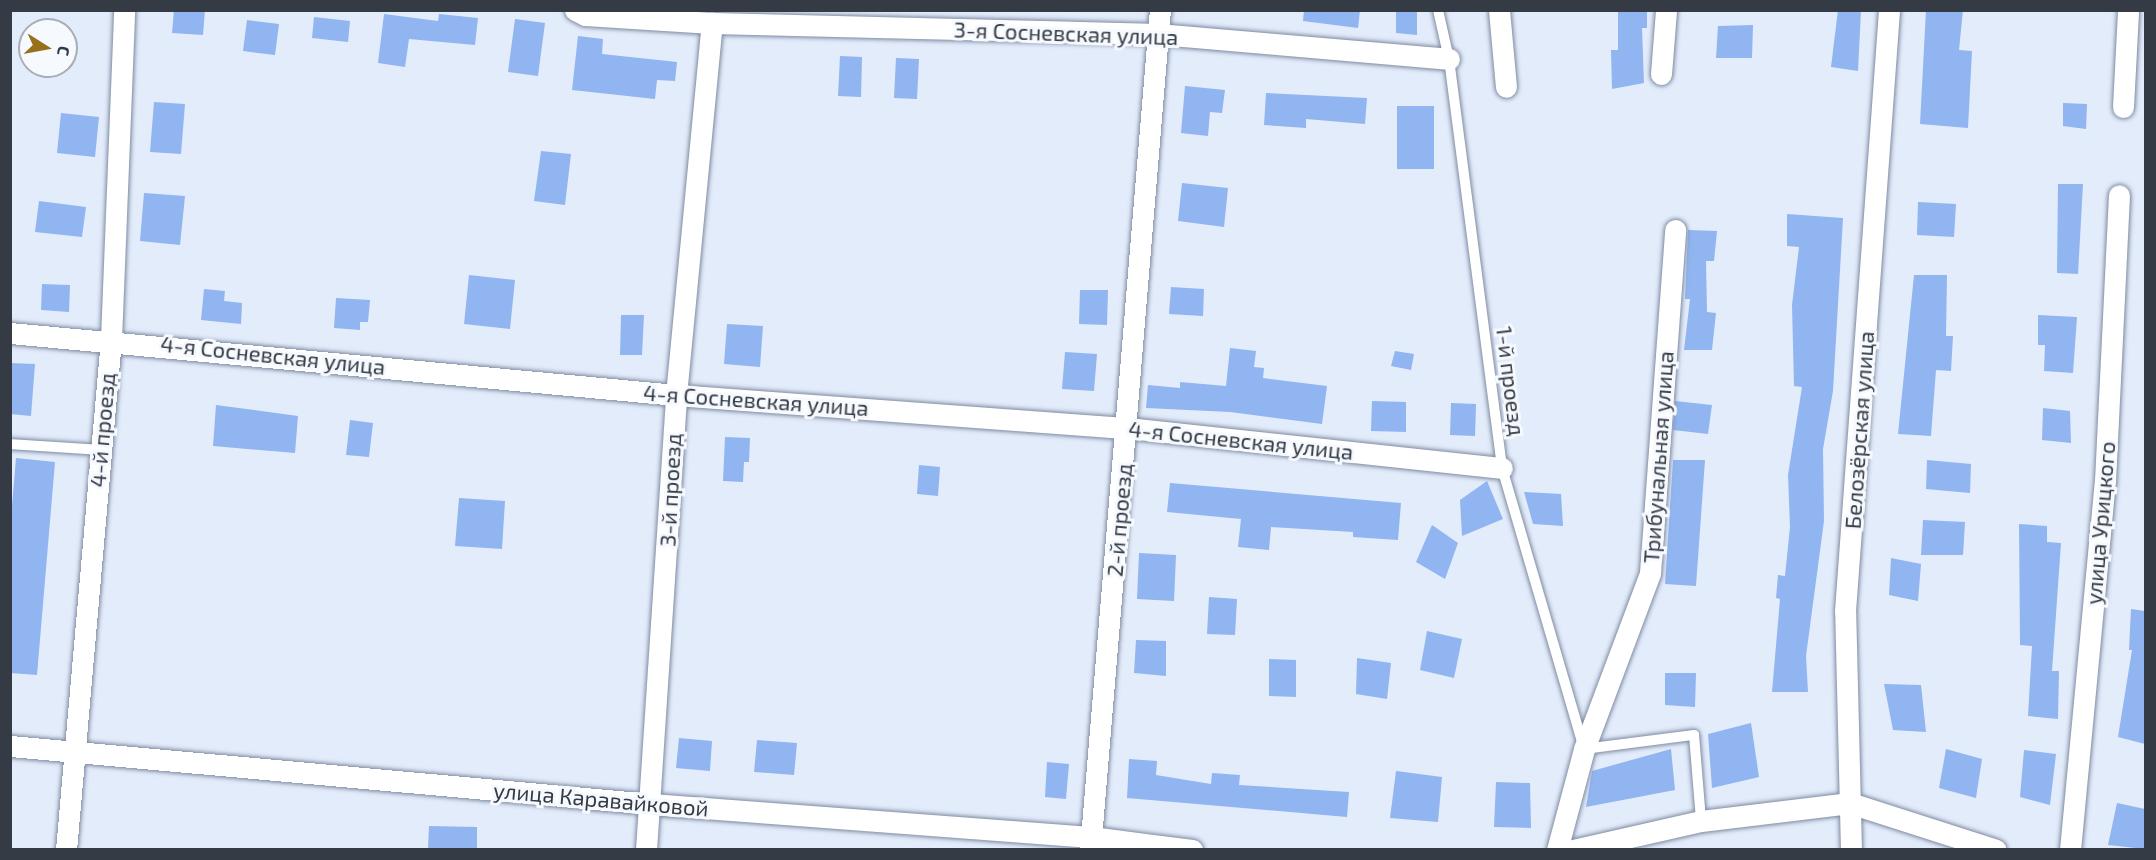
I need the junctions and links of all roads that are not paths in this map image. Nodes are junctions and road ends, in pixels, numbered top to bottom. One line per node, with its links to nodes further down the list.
1 (124, 10): 18 (street, 4-й проезд)
2 (574, 10): 9 (street, 3-я Сосневская улица)
3 (1160, 10): 10 (street, 2-й проезд)
4 (1438, 10): 11 (lane, 1-й проезд)
5 (1499, 10): 13 (street)
6 (1666, 10): 12 (street)
7 (1889, 10): 27 (street, Белозёрская улица)
8 (2128, 10): 14 (street)
9 (712, 23): 10 (street, 3-я Сосневская улица); 19 (street, 3-й проезд)
10 (1159, 34): 11 (street, 3-я Сосневская улица); 20 (street, 2-й проезд)
11 (1449, 59): 23 (lane, 1-й проезд)
12 (1661, 74)
13 (1506, 87)
14 (2123, 106)
15 (2119, 195): 38 (street, улица Урицкого)
16 (1675, 230): 25 (street, Трибунальная улица)
17 (10, 333): 18 (street, 4-я Сосневская улица)
18 (111, 339): 19 (street, 4-я Сосневская улица); 22 (street, 4-й проезд)
19 (676, 395): 20 (street, 4-я Сосневская улица); 28 (street, 3-й проезд)
20 (1128, 428): 23 (street, 4-я Сосневская улица); 30 (street, 2-й проезд)
21 (10, 444): 22 (lane)
22 (100, 450): 26 (street, 4-й проезд)
23 (1502, 468): 25 (lane, 1-й проезд)
24 (10, 746): 26 (street, улица Каравайковой)
25 (1584, 749): 29 (lane); 34 (street, Трибунальная улица)
26 (73, 750): 28 (street, улица Каравайковой); 31 (street, 4-й проезд)
27 (1850, 803): 29 (street); 36 (street, Белозёрская улица); 37 (street)
28 (651, 804): 30 (street, улица Каравайковой); 32 (street, 3-й проезд)
29 (1701, 821): 35 (street)
30 (1090, 843): 33 (street, улица Каравайковой)
31 (66, 849)
32 (646, 849)
33 (1192, 849)
34 (1557, 849)
35 (1573, 849)
36 (1851, 849)
37 (1996, 849)
38 (2070, 849)

